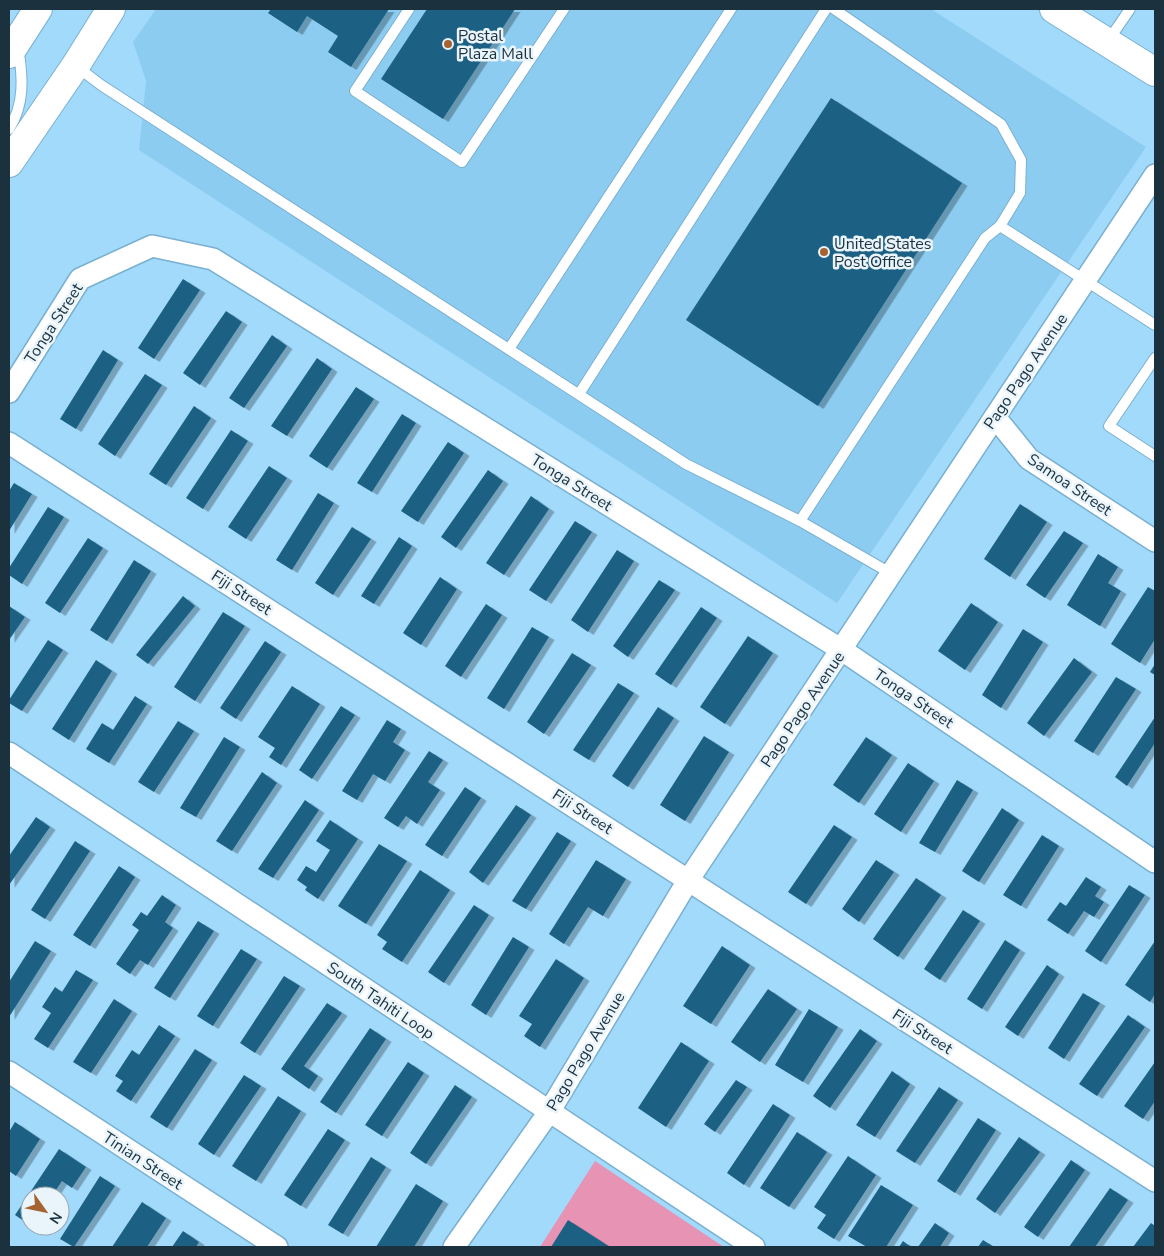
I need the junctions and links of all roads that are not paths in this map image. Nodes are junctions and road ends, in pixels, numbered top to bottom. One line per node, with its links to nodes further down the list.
1 (38, 9): 11 (main road)
2 (111, 9): 12 (main road)
3 (409, 9): 4 (lane)
4 (564, 9)
5 (732, 9): 20 (lane)
6 (826, 9): 23 (lane)
7 (834, 9): 17 (lane)
8 (1054, 9): 10 (main road)
9 (1130, 9): 10 (lane)
10 (1107, 43): 13 (main road)
11 (11, 44): 14 (lane)
12 (76, 65): 15 (main road); 20 (lane)
13 (1155, 72)
14 (9, 129)
15 (9, 163)
16 (1155, 174): 18 (street, Pago Pago Avenue)
17 (1000, 226): 18 (lane); 27 (lane)
18 (1086, 280): 19 (lane); 24 (street, Pago Pago Avenue)
19 (1155, 325)
20 (509, 349): 23 (lane)
21 (1155, 358): 26 (lane)
22 (9, 392): 30 (street, Tonga Street)
23 (579, 394): 27 (lane)
24 (995, 417): 28 (street, Samoa Street); 29 (street, Pago Pago Avenue)
25 (9, 443): 33 (street, Fiji Street)
26 (1155, 456)
27 (800, 521): 29 (lane)
28 (1155, 541)
29 (892, 574): 30 (street, Pago Pago Avenue)
30 (842, 650): 32 (street, Tonga Street); 33 (street, Pago Pago Avenue)
31 (9, 753): 35 (street, South Tahiti Loop)
32 (1155, 862)
33 (689, 879): 35 (street, Pago Pago Avenue); 36 (street, Fiji Street)
34 (9, 1072): 37 (street, Tinian Street)
35 (549, 1112): 38 (street, Pago Pago Avenue); 39 (street, South Tahiti Loop)
36 (1155, 1181)
37 (277, 1247)
38 (454, 1247)
39 (754, 1247)

